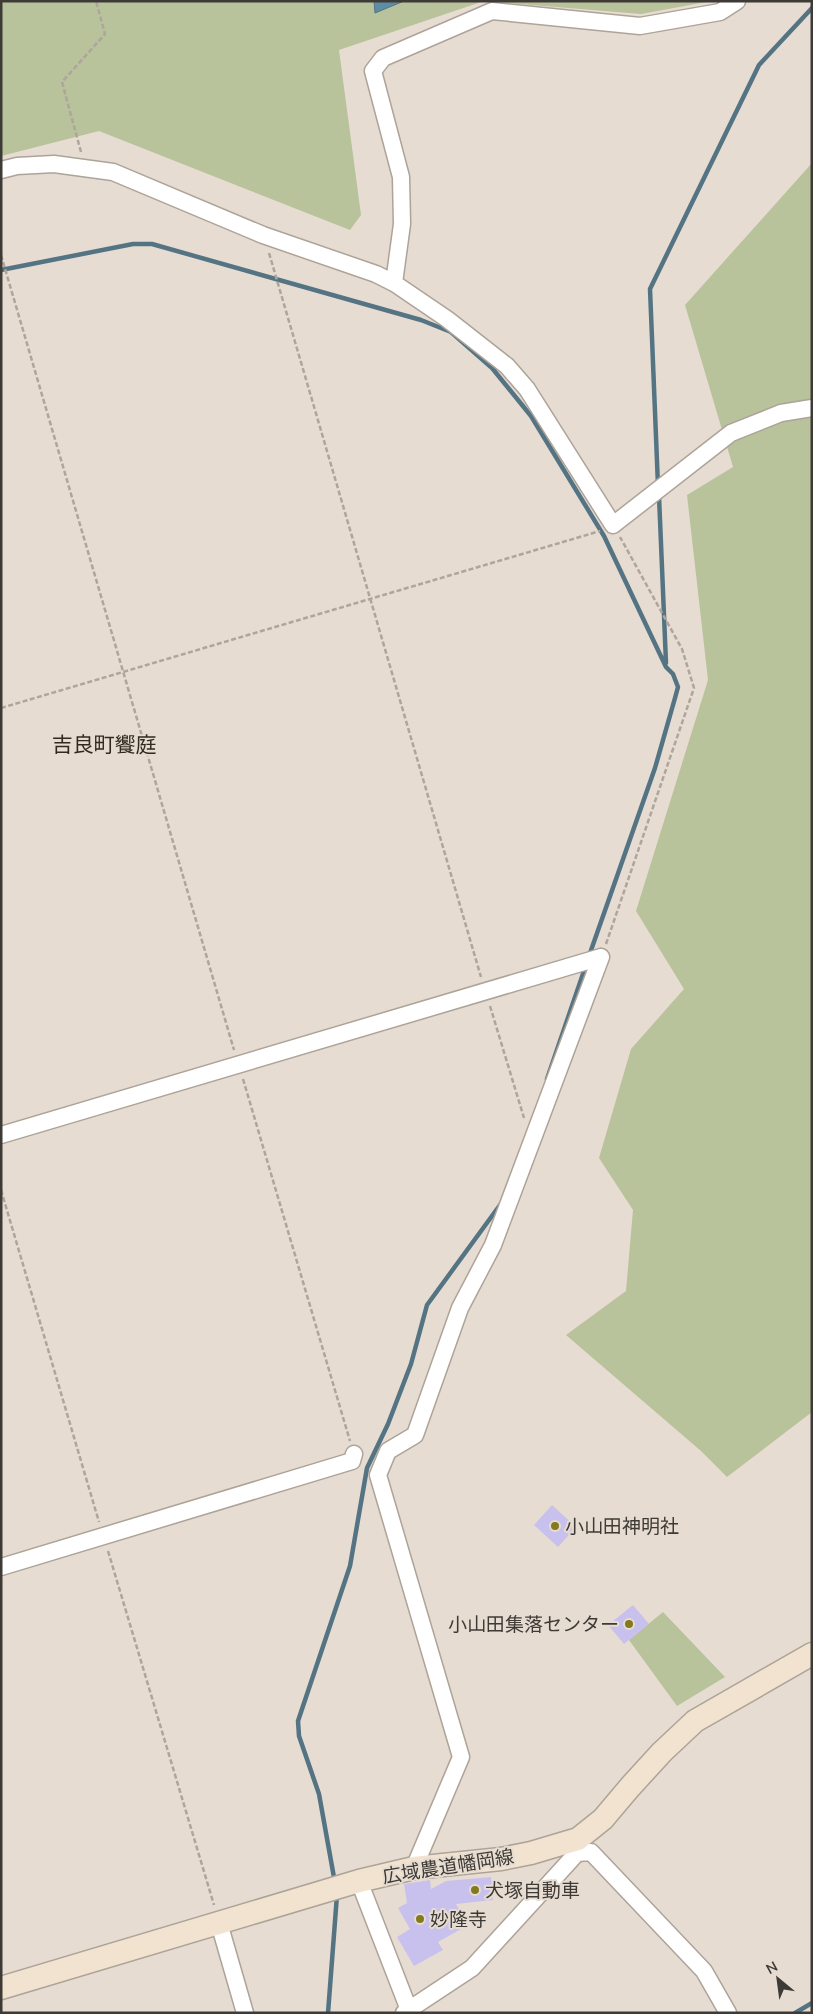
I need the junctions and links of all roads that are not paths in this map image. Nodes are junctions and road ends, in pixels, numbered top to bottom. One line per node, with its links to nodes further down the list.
1 (737, 1): 2 (street)
2 (494, 6): 4 (street)
3 (1, 170): 4 (street)
4 (394, 283): 5 (street)
5 (812, 408)
6 (1, 1135): 11 (street)
7 (354, 1454): 8 (street)
8 (1, 1567)
9 (811, 1656): 10 (street, 広域農道幡岡線)
10 (578, 1846): 11 (street, 広域農道幡岡線); 15 (street); 17 (street)
11 (414, 1868): 12 (street, 広域農道幡岡線)
12 (344, 1886): 13 (street, 広域農道幡岡線); 15 (street)
13 (220, 1923): 14 (street, 広域農道幡岡線); 16 (street)
14 (1, 1988)
15 (407, 2011)
16 (245, 2013)
17 (728, 2013)

